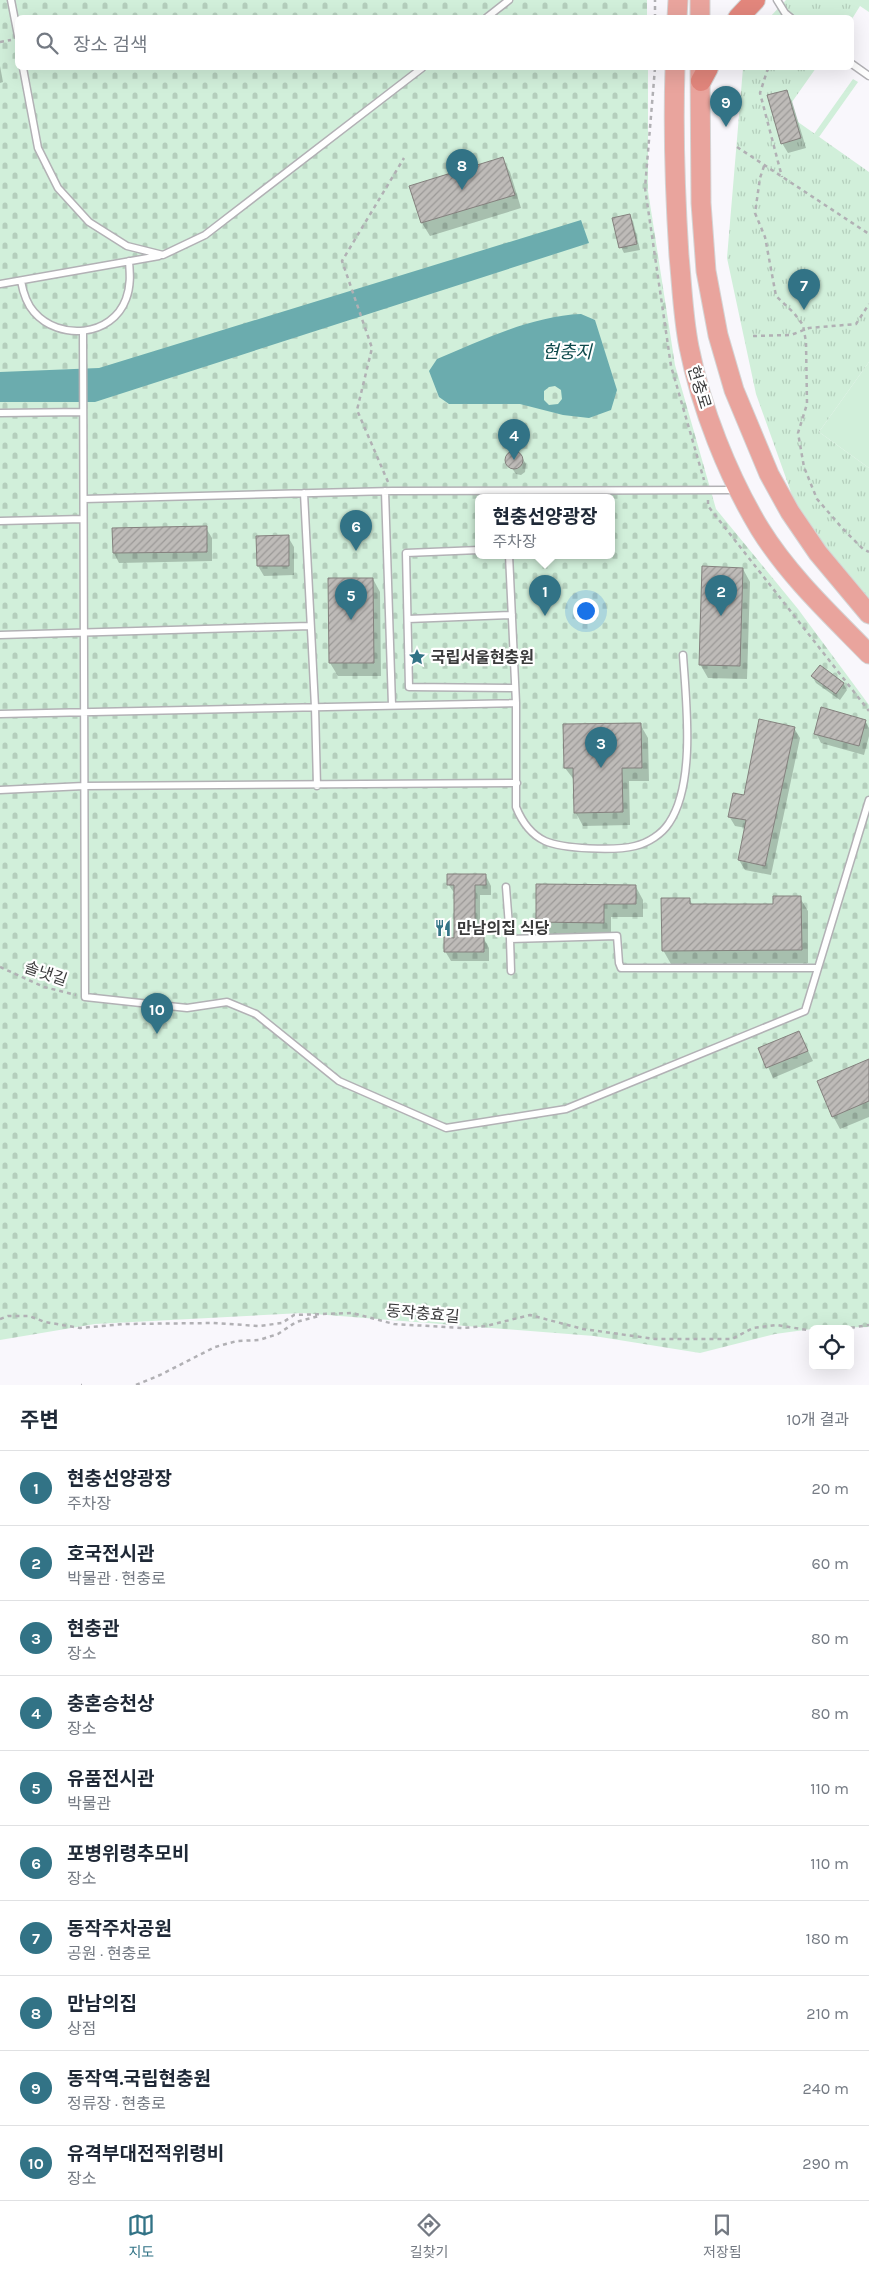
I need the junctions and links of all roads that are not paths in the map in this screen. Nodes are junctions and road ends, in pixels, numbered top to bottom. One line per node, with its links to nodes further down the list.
1 (11, 0): 12 (lane)
2 (509, 0): 7 (lane)
3 (678, 0): 8 (main road)
4 (700, 0): 9 (main road)
5 (755, 0): 10 (highway)
6 (777, 0): 11 (lane)
7 (490, 15)
8 (677, 15)
9 (700, 15)
10 (741, 15)
11 (786, 15)
12 (15, 21)
13 (854, 65): 18 (lane)
14 (23, 70): 19 (lane)
15 (419, 70): 19 (lane)
16 (675, 70): 26 (main road, 현충로)
17 (703, 72): 36 (main road, 현충로)
18 (869, 76)
19 (163, 255): 20 (lane)
20 (129, 261): 21 (lane); 23 (lane)
21 (20, 281): 22 (lane); 23 (lane)
22 (0, 284)
23 (83, 332): 24 (lane)
24 (83, 412): 25 (lane); 31 (lane)
25 (0, 413)
26 (738, 490): 30 (lane); 42 (main road, 현충로)
27 (388, 491): 28 (lane); 29 (lane); 46 (lane)
28 (304, 493): 31 (lane); 39 (lane)
29 (505, 494): 30 (lane)
30 (604, 494)
31 (84, 499): 32 (lane)
32 (84, 519): 33 (lane); 40 (lane)
33 (0, 520)
34 (475, 550): 38 (lane)
35 (509, 559): 37 (lane)
36 (869, 614)
37 (512, 615): 38 (lane); 44 (lane)
38 (408, 620): 44 (lane)
39 (310, 626): 40 (lane); 47 (lane)
40 (84, 634): 41 (lane); 48 (lane)
41 (0, 635)
42 (869, 654)
43 (683, 655): 50 (lane)
44 (516, 688): 45 (lane)
45 (516, 703): 46 (lane); 50 (lane)
46 (392, 705): 47 (lane)
47 (315, 707): 48 (lane); 52 (lane)
48 (84, 712): 49 (lane); 51 (lane)
49 (0, 714)
50 (517, 783): 52 (lane)
51 (84, 786): 52 (lane); 53 (lane); 57 (lane)
52 (316, 786)
53 (0, 790)
54 (869, 800): 57 (lane)
55 (506, 887): 56 (lane)
56 (510, 939): 57 (lane); 58 (lane)
57 (818, 968)
58 (511, 970)

